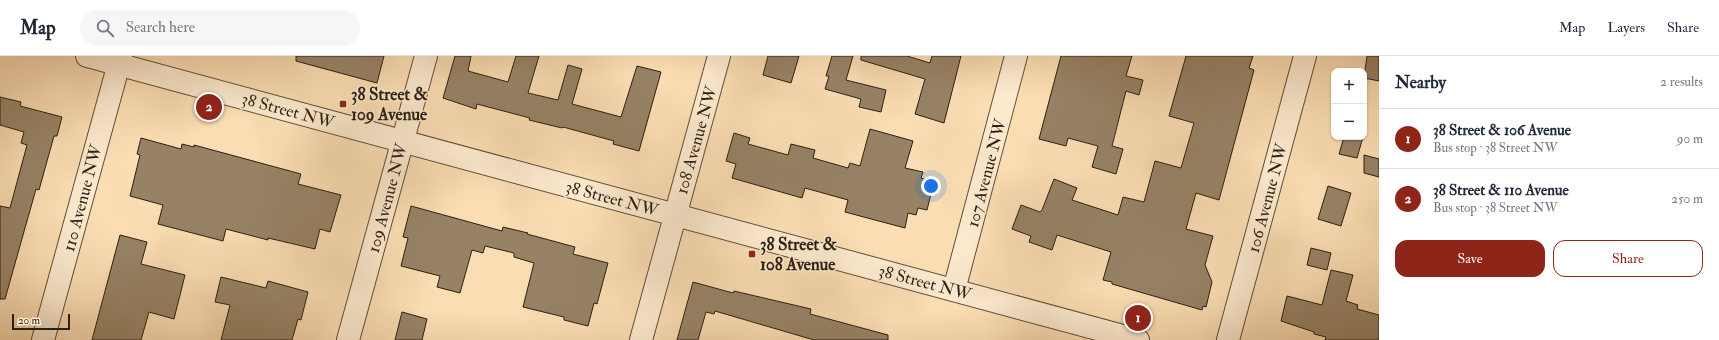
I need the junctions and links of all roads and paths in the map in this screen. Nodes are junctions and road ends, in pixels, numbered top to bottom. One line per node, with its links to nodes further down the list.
1 (87, 56): 6 (street, 38 Street NW)
2 (426, 56): 7 (street, 109 Avenue NW)
3 (719, 56): 8 (street, 108 Avenue NW)
4 (1016, 56): 9 (street, 107 Avenue NW)
5 (1305, 56): 14 (street, 106 Avenue NW)
6 (119, 60): 7 (street, 38 Street NW); 10 (street, 110 Avenue NW)
7 (403, 140): 8 (street, 38 Street NW); 11 (street, 109 Avenue NW)
8 (675, 215): 9 (street, 38 Street NW); 12 (street, 108 Avenue NW)
9 (954, 290): 13 (street, 38 Street NW)
10 (44, 340)
11 (348, 340)
12 (641, 340)
13 (1138, 340)
14 (1228, 340)

